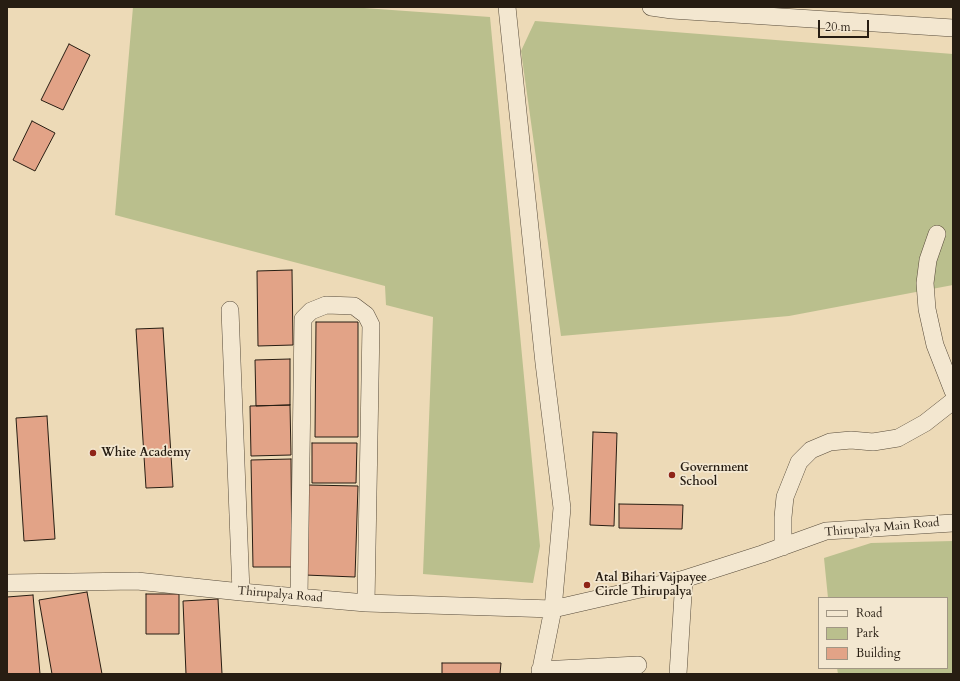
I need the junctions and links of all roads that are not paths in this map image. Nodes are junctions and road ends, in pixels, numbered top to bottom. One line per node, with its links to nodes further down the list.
1 (507, 7): 16 (street)
2 (651, 7): 3 (street)
3 (673, 9): 4 (street)
4 (953, 28)
5 (937, 234): 7 (street)
6 (230, 310): 13 (street)
7 (953, 391)
8 (953, 401): 10 (street)
9 (953, 523): 10 (street, Thirupalya Main Road)
10 (783, 547): 11 (street, Thirupalya Main Road)
11 (684, 579): 16 (street, Thirupalya Main Road); 19 (street)
12 (7, 583): 13 (street, Thirupalya Road)
13 (241, 592): 14 (street, Thirupalya Road)
14 (299, 597): 15 (street, Thirupalya Road); 15 (street)
15 (366, 603): 16 (street, Thirupalya Road)
16 (553, 609): 18 (street)
17 (638, 665): 18 (street)
18 (540, 672)
19 (678, 674)

